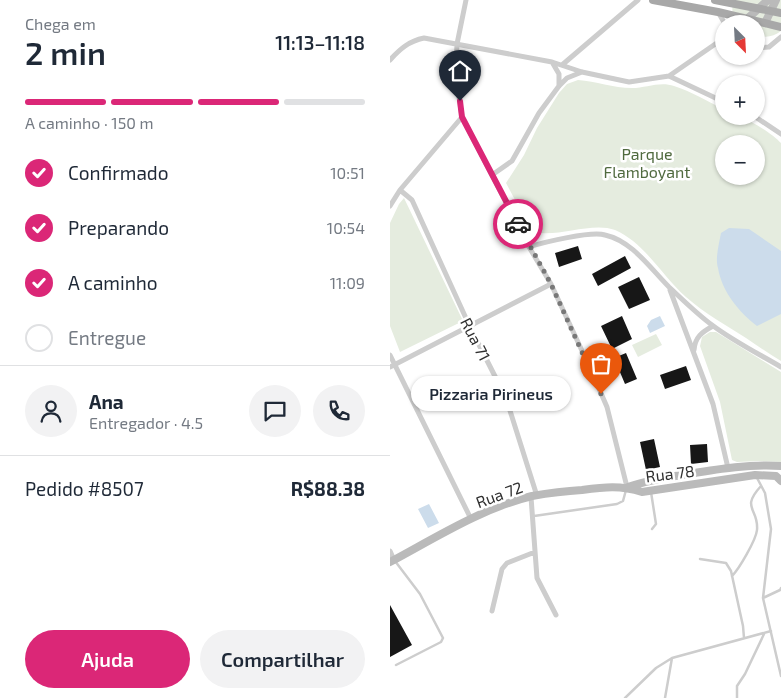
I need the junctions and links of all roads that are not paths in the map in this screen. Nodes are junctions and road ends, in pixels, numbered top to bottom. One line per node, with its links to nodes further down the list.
1 (466, 0): 17 (street)
2 (638, 0): 22 (street)
3 (653, 0): 9 (main road)
4 (718, 0): 7 (main road)
5 (768, 0): 7 (main road)
6 (776, 0): 8 (main road)
7 (758, 9): 8 (main road); 13 (main road)
8 (770, 10): 10 (main road); 14 (main road)
9 (718, 12): 11 (street); 12 (main road)
10 (781, 13)
11 (720, 15)
12 (727, 15)
13 (751, 15)
14 (765, 23): 15 (main road)
15 (781, 26)
16 (781, 37): 19 (street)
17 (457, 44): 20 (street); 21 (street); 27 (street)
18 (715, 44): 24 (street)
19 (765, 47)
20 (390, 60)
21 (552, 62): 22 (street); 25 (street)
22 (562, 64): 23 (street)
23 (582, 72): 24 (street); 25 (street)
24 (669, 76): 26 (street)
25 (559, 86): 30 (street)
26 (715, 98)
27 (462, 117): 30 (street); 31 (street)
28 (765, 123): 29 (street)
29 (781, 134)
30 (492, 175): 33 (street)
31 (400, 190): 32 (street); 37 (street, Rua 71)
32 (390, 206)
33 (530, 247): 34 (street); 35 (street)
34 (551, 284): 37 (street); 47 (street)
35 (669, 287): 36 (street); 38 (street)
36 (713, 326): 38 (street); 41 (street)
37 (470, 327): 40 (street); 49 (street, Rua 71)
38 (694, 350): 43 (street)
39 (390, 355): 40 (street)
40 (392, 366): 51 (street)
41 (781, 368)
42 (781, 466): 43 (main road, Rua 78)
43 (728, 468): 47 (main road, Rua 78)
44 (756, 474): 45 (main road, Rua 78); 46 (lane); 48 (main road, Rua 78)
45 (781, 481)
46 (761, 486): 57 (lane); 59 (lane)
47 (627, 487): 48 (main road, Rua 78); 49 (main road, Rua 72); 50 (lane)
48 (651, 491): 52 (lane)
49 (534, 496): 50 (street, Rua 71); 51 (main road, Rua 72)
50 (532, 516): 54 (street, Rua 71)
51 (471, 519): 56 (main road, Rua 72)
52 (652, 529)
53 (390, 551): 56 (street)
54 (535, 552): 60 (street); 61 (street, Rua 71)
55 (700, 559): 57 (lane)
56 (392, 561): 66 (lane)
57 (732, 576): 64 (lane)
58 (781, 588): 59 (lane)
59 (763, 598): 62 (lane)
60 (492, 611)
61 (556, 615)
62 (771, 631): 63 (lane); 67 (lane)
63 (764, 634): 64 (lane); 70 (lane)
64 (744, 638): 65 (lane)
65 (672, 658): 68 (lane); 69 (lane)
66 (396, 666)
67 (781, 676)
68 (625, 698)
69 (665, 698)
70 (737, 698)

